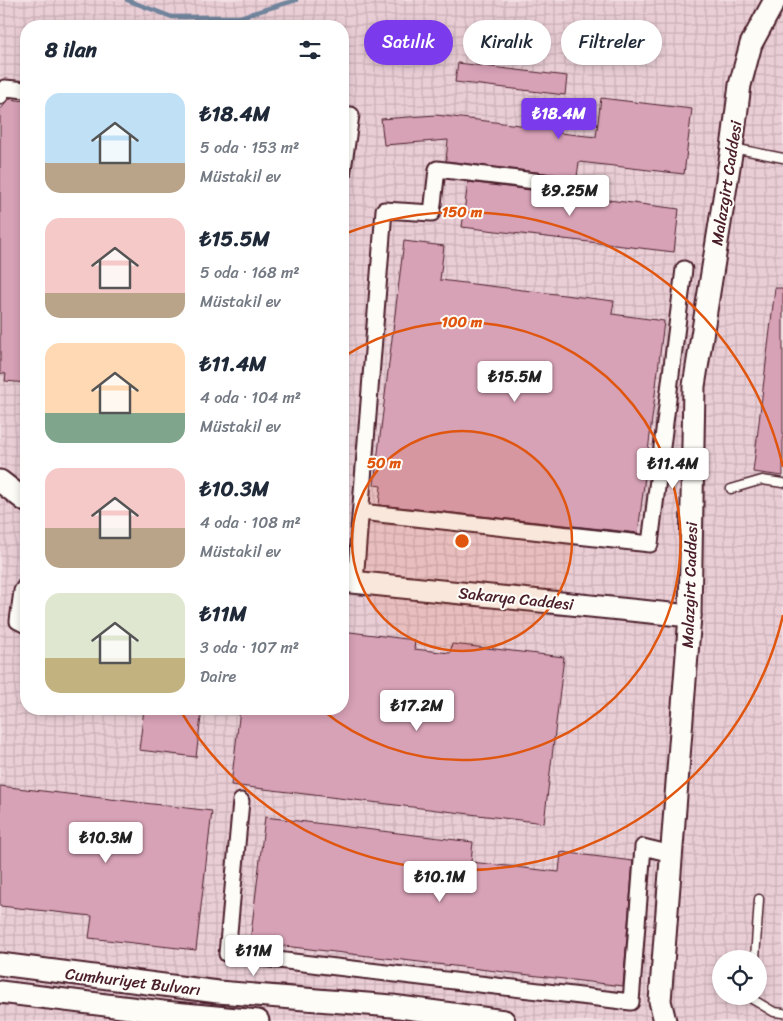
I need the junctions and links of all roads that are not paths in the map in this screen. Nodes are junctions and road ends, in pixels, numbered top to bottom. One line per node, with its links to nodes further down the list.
1 (775, 0): 6 (main road, Malazgirt Caddesi)
2 (20, 89): 3 (street)
3 (0, 96)
4 (349, 115): 5 (street)
5 (349, 129)
6 (732, 148): 7 (lane); 17 (main road, Malazgirt Caddesi)
7 (783, 158)
8 (575, 186): 14 (street)
9 (684, 269): 14 (street)
10 (0, 481): 13 (main road)
11 (783, 483): 12 (lane)
12 (731, 489)
13 (20, 496)
14 (361, 512): 15 (street)
15 (349, 581): 17 (main road, Sakarya Caddesi)
16 (20, 606): 18 (street)
17 (690, 616): 20 (main road, Malazgirt Caddesi)
18 (20, 621)
19 (241, 801): 20 (street)
20 (672, 854): 25 (main road, Malazgirt Caddesi)
21 (759, 900): 22 (lane)
22 (756, 950)
23 (0, 964): 30 (main road, Cumhuriyet Bulvarı)
24 (0, 992): 28 (main road, Cumhuriyet Bulvarı)
25 (660, 1000): 31 (main road); 32 (main road)
26 (762, 1005): 27 (lane)
27 (783, 1012)
28 (167, 1016): 29 (main road, Cumhuriyet Bulvarı)
29 (258, 1021)
30 (504, 1021)
31 (649, 1021)
32 (665, 1021)

